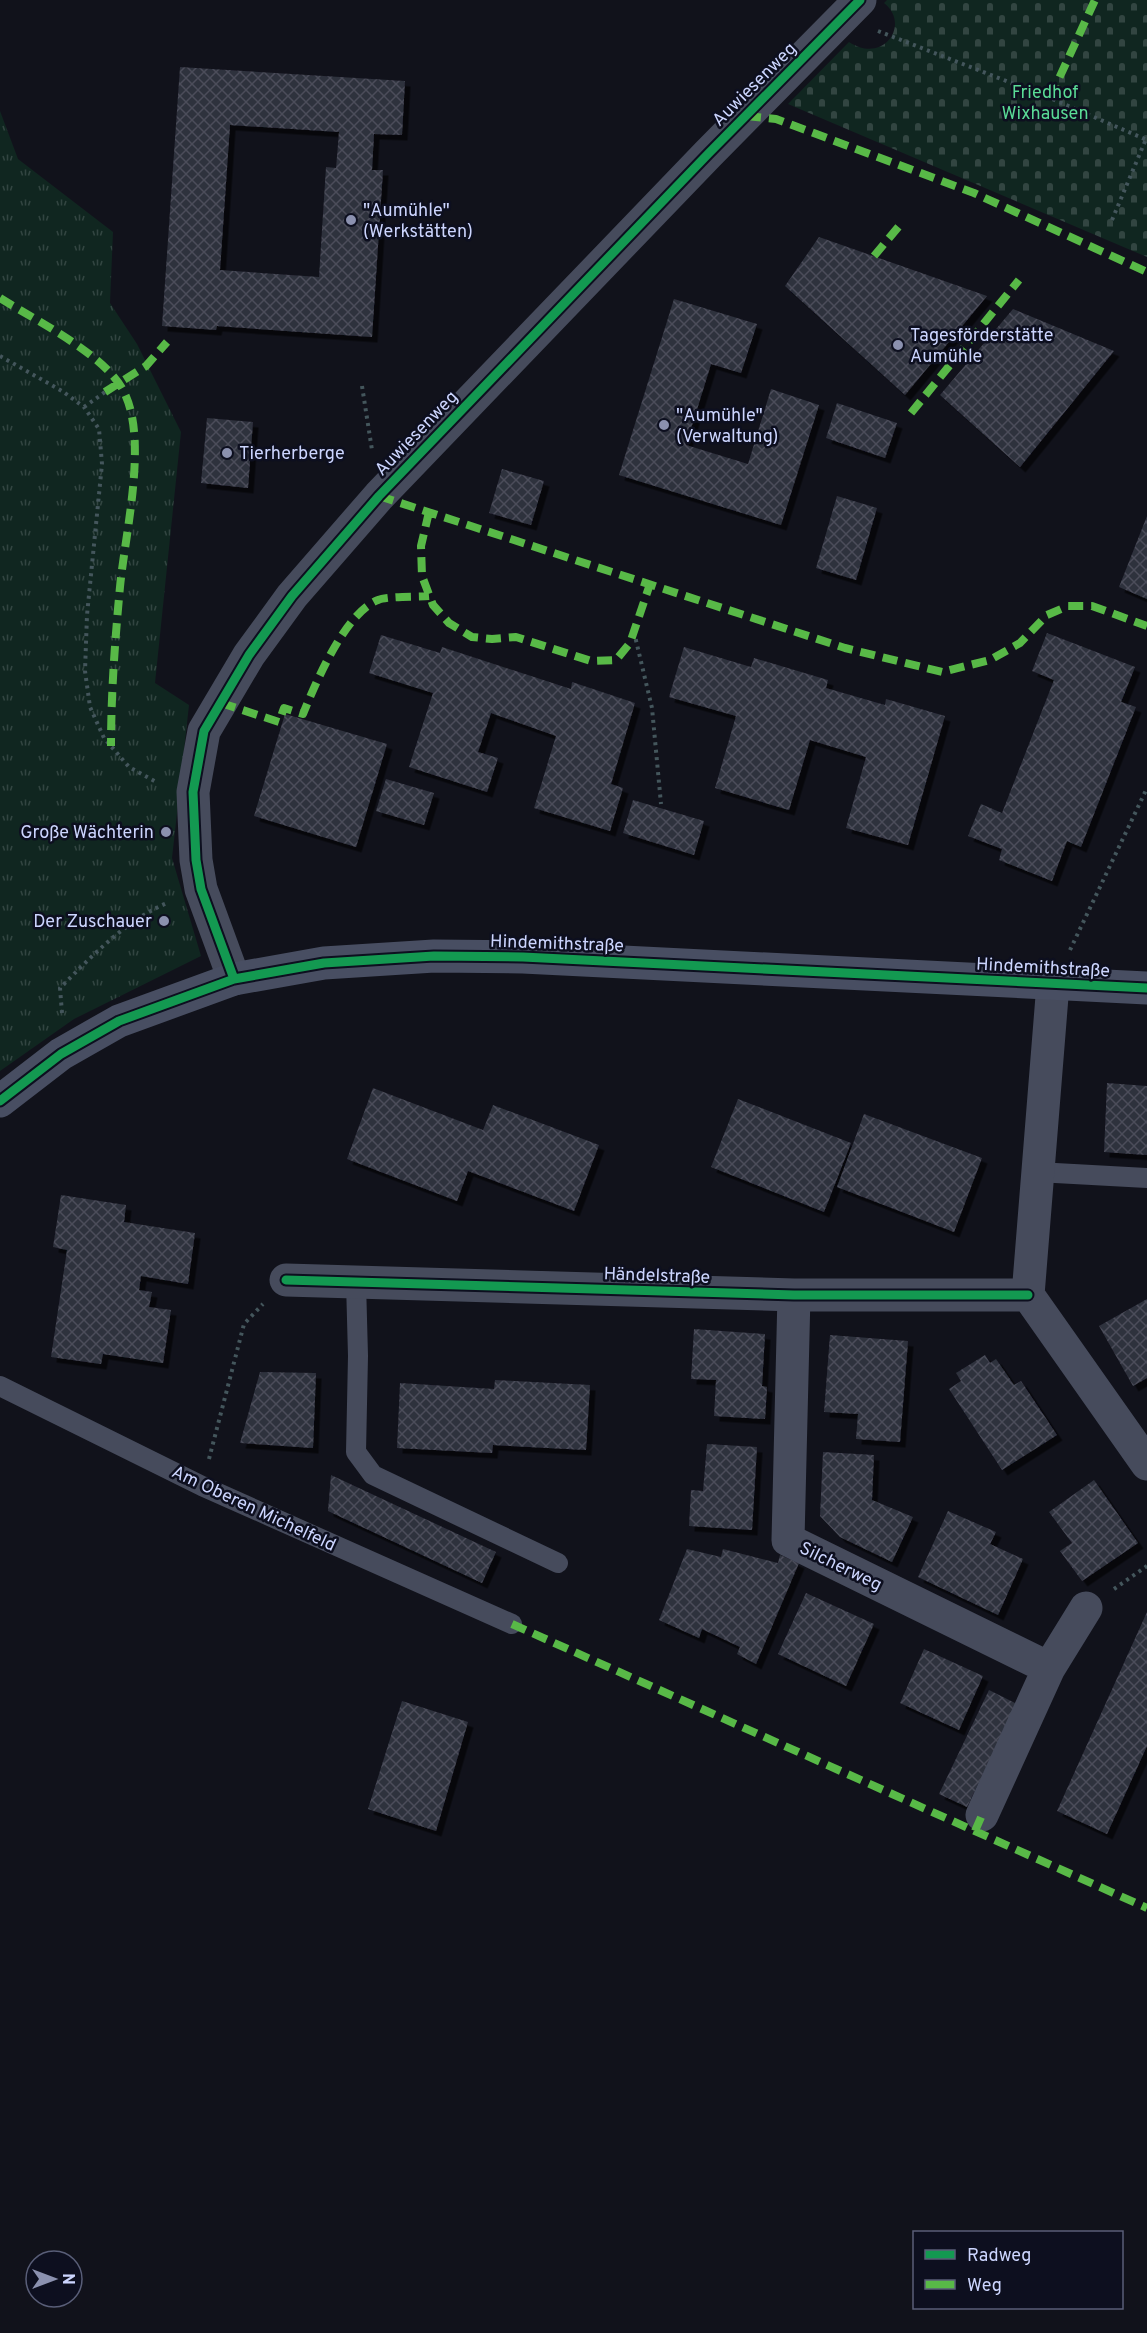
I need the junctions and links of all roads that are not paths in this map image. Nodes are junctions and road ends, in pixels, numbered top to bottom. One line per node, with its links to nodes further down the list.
1 (851, 10): 2 (street, Auwiesenweg)
2 (234, 979): 3 (street, Hindemithstraße); 5 (street, Hindemithstraße)
3 (1053, 984): 4 (street, Hindemithstraße); 6 (street)
4 (1147, 988)
5 (0, 1101)
6 (1038, 1172): 7 (lane); 10 (street)
7 (1147, 1178)
8 (286, 1280): 9 (street, Händelstraße)
9 (356, 1282): 11 (street, Händelstraße); 14 (lane)
10 (1028, 1295): 11 (street, Händelstraße); 13 (street)
11 (794, 1296): 17 (street, Silcherweg)
12 (0, 1386): 16 (lane, Am Oberen Michelfeld)
13 (1147, 1464)
14 (558, 1563)
15 (1086, 1608): 17 (street)
16 (512, 1624)
17 (1049, 1668): 18 (street)
18 (982, 1815)

